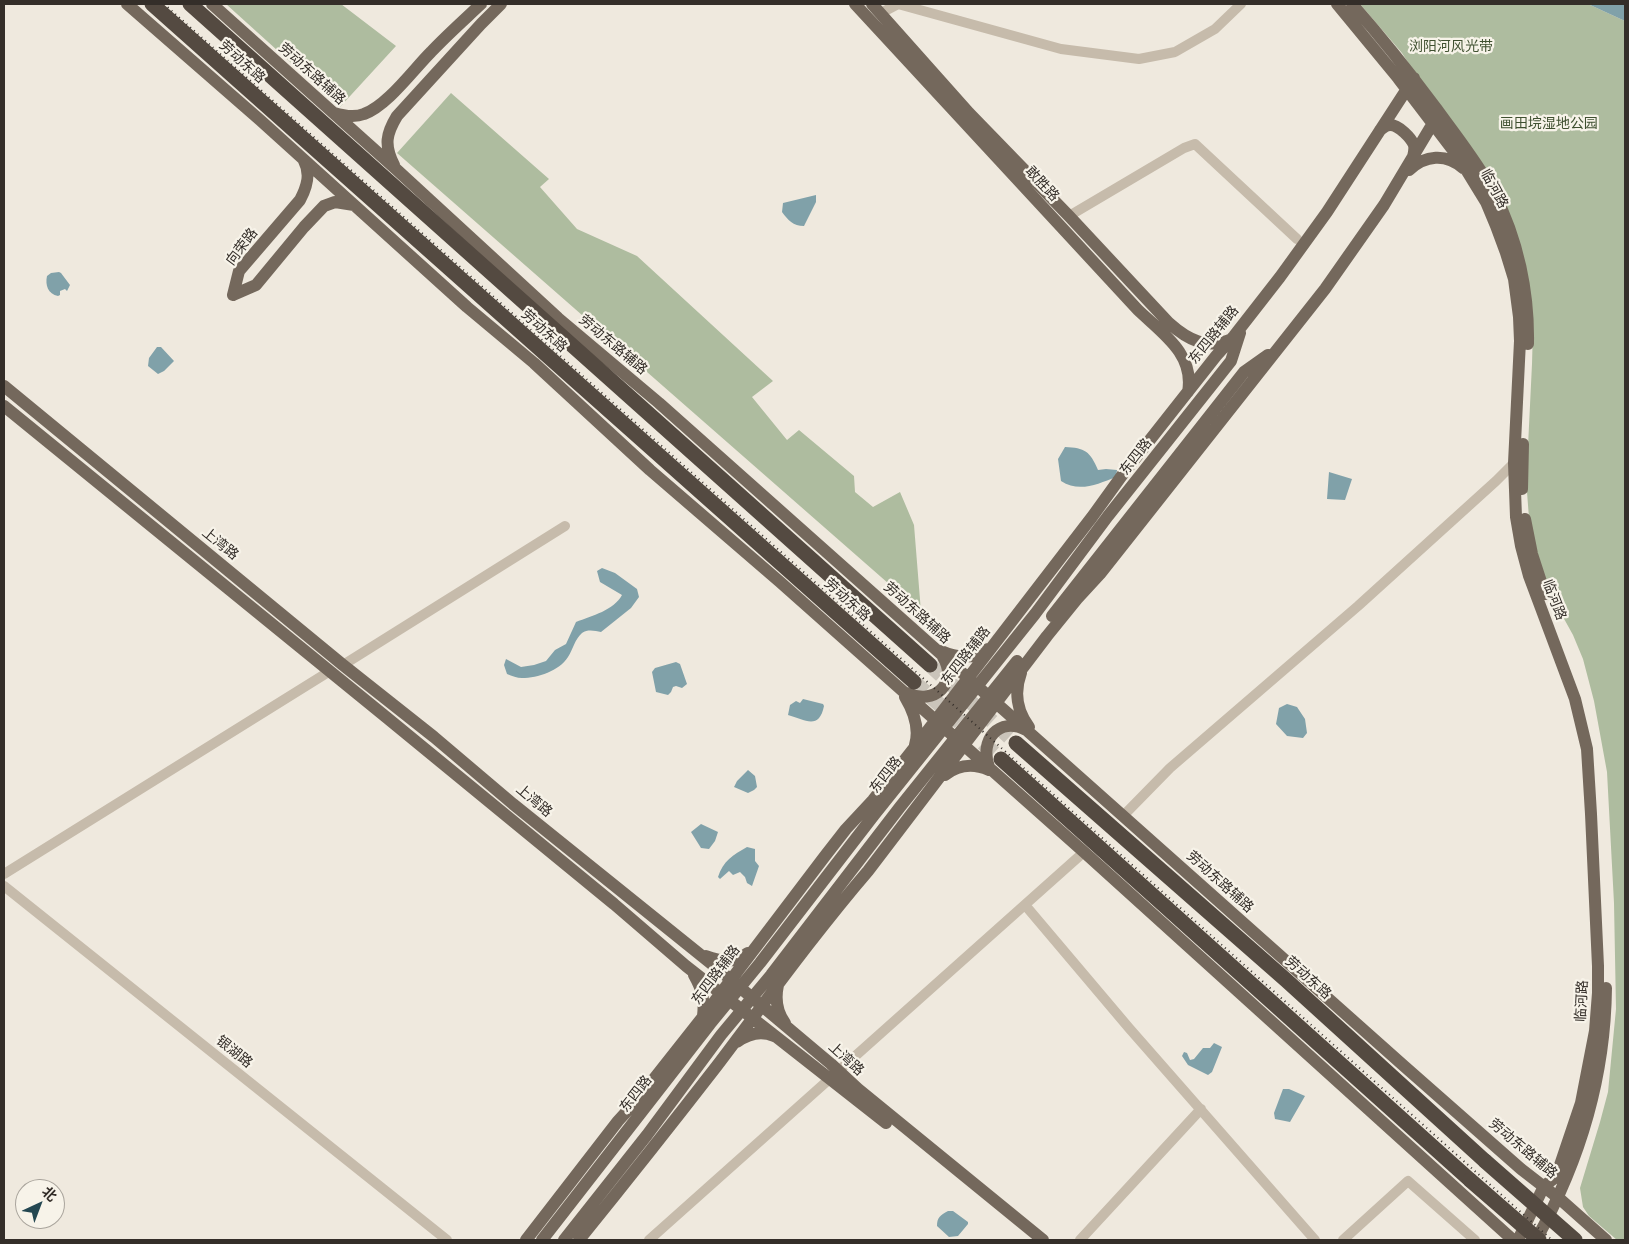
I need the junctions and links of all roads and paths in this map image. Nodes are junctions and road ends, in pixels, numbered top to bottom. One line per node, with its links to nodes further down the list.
1 (127, 4): 19 (main road)
2 (152, 4): 46 (highway, 劳动东路)
3 (190, 4): 41 (highway, 劳动东路)
4 (212, 4): 15 (main road, 劳动东路辅路)
5 (481, 4): 15 (main road)
6 (501, 4): 20 (main road)
7 (855, 4): 30 (main road, 敢胜路)
8 (1241, 4): 11 (street)
9 (1338, 4): 12 (main road, 临河路)
10 (1352, 4): 13 (main road, 临河路)
11 (877, 8): 24 (main road, 敢胜路)
12 (1385, 62): 13 (main road, 临河路); 14 (main road)
13 (1410, 84): 14 (main road, 东四路辅路); 16 (main road, 临河路)
14 (1395, 107): 17 (main road, 东四路辅路)
15 (332, 112): 20 (main road, 劳动东路辅路)
16 (1436, 118): 18 (main road); 21 (main road, 临河路); 89 (main road, 临河路)
17 (1380, 130): 18 (main road); 26 (main road, 东四路辅路)
18 (1413, 157): 22 (main road)
19 (303, 159): 23 (main road); 23 (main road, 向荣路)
20 (396, 169): 38 (main road, 劳动东路辅路)
21 (1470, 174): 22 (main road); 32 (main road, 临河路)
22 (1399, 181): 28 (main road)
23 (354, 206): 46 (main road)
24 (1069, 216): 25 (street); 27 (main road, 敢胜路)
25 (1297, 239)
26 (1244, 324): 27 (main road, 东四路辅路); 34 (main road, 东四路)
27 (1232, 339): 30 (main road, 东四路辅路)
28 (1278, 349): 35 (main road); 37 (main road)
29 (4, 386): 42 (main road, 上湾路)
30 (1188, 392): 36 (main road, 东四路辅路)
31 (4, 406): 44 (main road, 上湾路)
32 (1514, 463): 58 (street); 88 (main road, 临河路)
33 (565, 526): 42 (street)
34 (1067, 571): 36 (main road); 40 (main road, 东四路)
35 (1092, 583): 37 (main road); 43 (main road)
36 (1028, 600): 39 (main road, 东四路辅路)
37 (1055, 612): 43 (main road)
38 (929, 644): 39 (main road); 41 (main road, 劳动东路辅路)
39 (992, 646): 45 (main road, 东四路辅路)
40 (999, 659): 43 (main road); 45 (main road, 东四路)
41 (936, 660): 45 (main road, 劳动东路辅路); 46 (main road)
42 (343, 665): 69 (main road, 上湾路)
43 (1016, 669): 47 (main road); 52 (main road)
44 (330, 672): 61 (street); 70 (main road, 上湾路)
45 (972, 682): 47 (main road, 劳动东路辅路); 48 (main road, 东四路辅路)
46 (905, 687): 48 (main road); 53 (main road)
47 (992, 700): 49 (main road, 劳动东路辅路); 50 (main road)
48 (940, 724): 50 (main road); 53 (main road, 东四路辅路); 55 (main road, 东四路)
49 (1028, 732): 52 (main road, 劳动东路辅路); 54 (main road)
50 (960, 742): 54 (main road); 56 (main road); 66 (main road)
51 (1016, 743): 106 (highway, 劳动东路, bridge)
52 (1041, 743): 58 (main road, 劳动东路辅路)
53 (915, 747): 55 (main road); 59 (main road, 东四路辅路)
54 (996, 767): 56 (main road); 60 (main road); 105 (highway, bridge)
55 (904, 777): 57 (main road, 东四路)
56 (937, 781): 63 (main road)
57 (892, 792): 59 (main road); 72 (main road, 东四路)
58 (1123, 816): 88 (main road, 劳动东路辅路)
59 (853, 822): 67 (main road, 东四路辅路)
60 (1084, 852): 65 (street); 103 (main road)
61 (4, 874)
62 (4, 886): 91 (street, 银湖路)
63 (855, 886): 66 (main road); 71 (main road)
64 (4, 894): 90 (street, 银湖路)
65 (1026, 905): 82 (street); 86 (street)
66 (812, 921): 68 (main road)
67 (756, 946): 69 (main road); 72 (main road, 东四路辅路)
68 (790, 950): 71 (main road); 74 (main road)
69 (698, 952): 72 (main road, 上湾路)
70 (686, 966): 73 (main road, 上湾路); 77 (main road)
71 (779, 982): 74 (main road); 78 (main road)
72 (735, 984): 73 (main road, 东四路); 74 (main road, 上湾路)
73 (725, 996): 75 (main road, 上湾路); 77 (main road, 东四路辅路); 80 (main road, 东四路)
74 (757, 1002): 75 (main road); 76 (main road); 78 (main road, 上湾路)
75 (742, 1009): 76 (main road, 上湾路); 87 (main road)
76 (753, 1017): 79 (main road, 上湾路); 81 (main road)
77 (702, 1018): 80 (main road); 85 (main road, 东四路辅路)
78 (793, 1032): 82 (main road, 上湾路)
79 (779, 1038): 81 (main road); 82 (main road, 上湾路)
80 (692, 1046): 83 (main road, 东四路)
81 (729, 1049): 84 (main road)
82 (834, 1075): 96 (street); 97 (main road, 上湾路); 98 (main road, 上湾路)
83 (666, 1080): 85 (main road); 93 (main road, 东四路)
84 (688, 1102): 87 (main road); 95 (main road)
85 (632, 1106): 92 (main road, 东四路辅路)
86 (1201, 1109): 99 (street); 100 (street)
87 (653, 1126): 94 (main road)
88 (1544, 1186): 89 (main road, 劳动东路辅路); 104 (main road, 临河路)
89 (1558, 1198): 105 (main road, 临河路); 107 (main road, 劳动东路辅路)
90 (438, 1240)
91 (447, 1240)
92 (526, 1240)
93 (542, 1240)
94 (564, 1240)
95 (579, 1240)
96 (650, 1240)
97 (1030, 1240)
98 (1043, 1240)
99 (1080, 1240)
100 (1315, 1240)
101 (1342, 1240): 102 (street)
102 (1475, 1240)
103 (1513, 1240)
104 (1518, 1240)
105 (1537, 1240)
106 (1575, 1240)
107 (1606, 1240)

